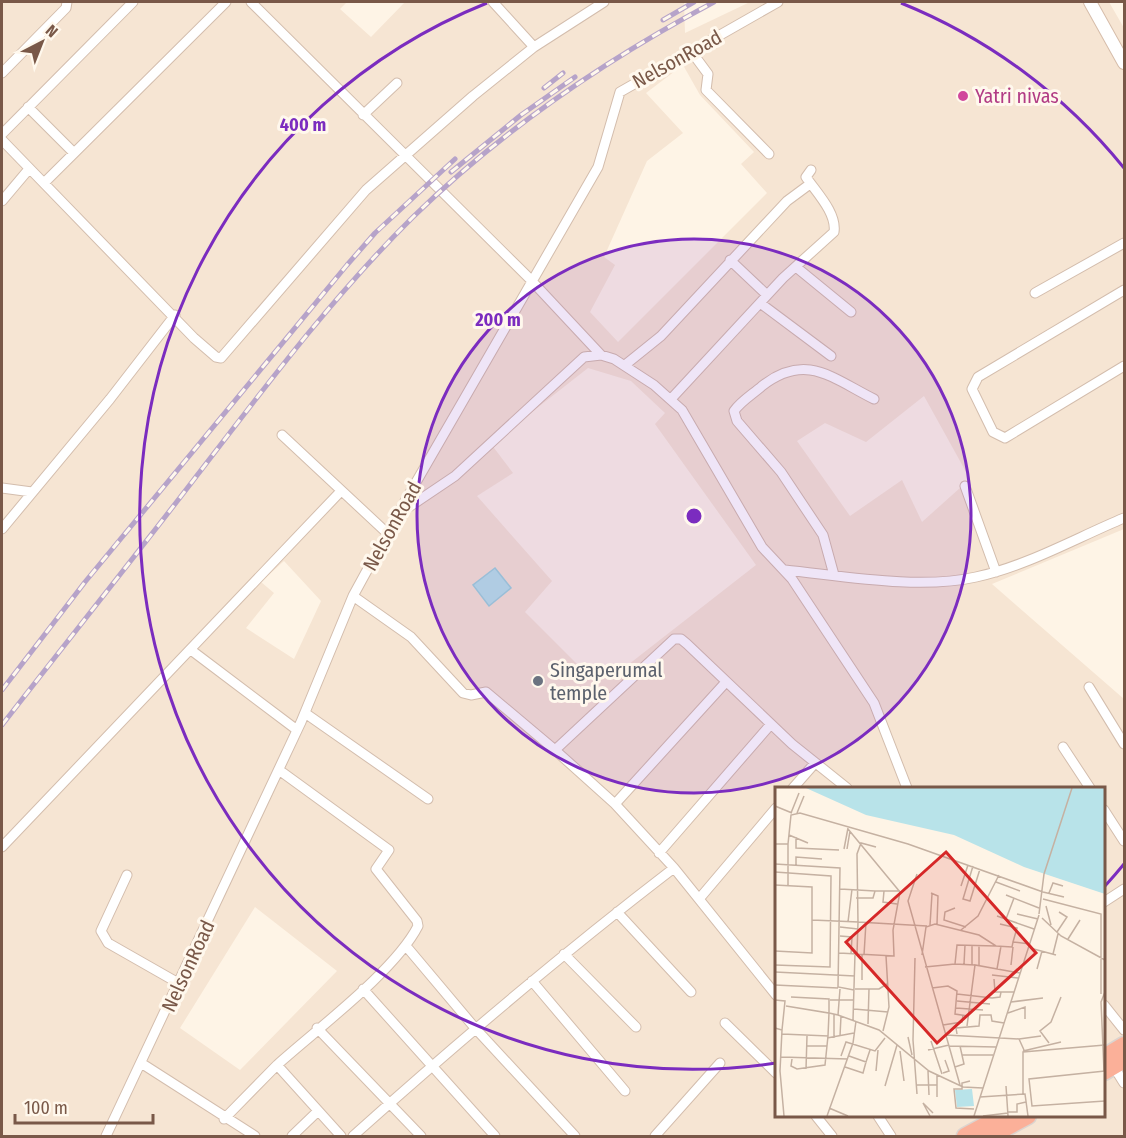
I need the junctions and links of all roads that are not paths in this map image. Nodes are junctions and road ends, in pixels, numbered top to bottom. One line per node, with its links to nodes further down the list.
1 (67, 2): 12 (street)
2 (133, 2): 14 (street)
3 (226, 2): 18 (street)
4 (250, 2): 15 (street)
5 (493, 2): 9 (street)
6 (604, 2): 9 (street)
7 (778, 2): 10 (street, NelsonRoad)
8 (1090, 2): 11 (main road)
9 (534, 47): 20 (street)
10 (691, 51): 19 (street); 29 (street, NelsonRoad)
11 (1125, 63)
12 (2, 73)
13 (397, 83): 15 (street)
14 (28, 107): 16 (street); 18 (street)
15 (363, 115): 20 (street)
16 (2, 134)
17 (2, 140): 21 (street)
18 (74, 153): 23 (street)
19 (769, 154)
20 (405, 156): 29 (street); 35 (street)
21 (29, 169): 23 (street); 25 (street)
22 (811, 170): 24 (street)
23 (44, 183): 35 (street)
24 (810, 184): 27 (street); 28 (street)
25 (2, 201)
26 (1125, 243): 31 (street)
27 (730, 260): 32 (street); 38 (street)
28 (796, 267): 32 (street); 34 (street)
29 (532, 281): 36 (street); 47 (street, NelsonRoad)
30 (1125, 290): 39 (street)
31 (1035, 293)
32 (767, 295): 33 (street)
33 (760, 303): 37 (street); 40 (street)
34 (851, 312)
35 (175, 315): 46 (street)
36 (601, 356): 38 (street); 47 (street)
37 (831, 356)
38 (625, 365): 40 (street)
39 (1125, 366)
40 (671, 399): 51 (street)
41 (874, 399): 53 (street)
42 (282, 435): 45 (street)
43 (964, 486): 52 (street)
44 (2, 488): 46 (street)
45 (341, 491): 50 (street); 55 (street)
46 (32, 492): 49 (street)
47 (400, 510): 50 (street, NelsonRoad)
48 (1125, 518): 52 (street)
49 (2, 529)
50 (387, 533): 54 (street, NelsonRoad)
51 (785, 570): 53 (street); 68 (street)
52 (996, 572): 53 (street)
53 (834, 575)
54 (353, 596): 58 (street, NelsonRoad); 63 (street)
55 (191, 650): 60 (street); 75 (street)
56 (726, 682): 59 (street); 63 (street); 71 (street)
57 (1089, 687): 61 (street)
58 (305, 713): 60 (street, NelsonRoad); 70 (street)
59 (771, 724): 64 (street); 76 (street)
60 (297, 730): 65 (street, NelsonRoad)
61 (1125, 744)
62 (1063, 747): 69 (street)
63 (555, 750): 71 (street)
64 (815, 763): 66 (street); 67 (street)
65 (279, 770): 83 (street); 86 (street, NelsonRoad)
66 (795, 787)
67 (845, 787)
68 (906, 787)
69 (1089, 787)
70 (428, 799)
71 (615, 804): 76 (street)
72 (775, 810): 80 (street)
73 (1105, 811): 74 (street)
74 (1125, 841)
75 (2, 847)
76 (659, 853): 77 (street)
77 (674, 868): 80 (street); 82 (street)
78 (127, 875): 86 (street)
79 (1125, 888): 81 (street)
80 (699, 899): 89 (street)
81 (1105, 901)
82 (617, 912): 84 (street); 88 (street)
83 (406, 946): 87 (street); 94 (street)
84 (564, 954): 85 (street); 92 (street)
85 (532, 981): 94 (street); 104 (street)
86 (180, 984): 97 (street, NelsonRoad)
87 (363, 989): 93 (street); 101 (street)
88 (691, 992)
89 (775, 993)
90 (1105, 1006): 95 (street)
91 (725, 1023): 102 (street)
92 (636, 1027)
93 (317, 1028): 100 (street); 105 (street)
94 (476, 1028): 101 (street); 119 (street)
95 (1125, 1030)
96 (1125, 1045): 99 (highway)
97 (141, 1063): 111 (street); 112 (street, NelsonRoad)
98 (720, 1063): 120 (street)
99 (1111, 1064): 103 (street)
100 (277, 1065): 106 (street); 111 (street)
101 (432, 1065): 105 (street); 118 (street)
102 (775, 1071)
103 (1125, 1083)
104 (626, 1091)
105 (390, 1103): 116 (street); 117 (street)
106 (318, 1111): 114 (street); 115 (street)
107 (817, 1117): 121 (street)
108 (879, 1117): 122 (street)
109 (1000, 1117): 123 (highway)
110 (1026, 1117): 124 (highway)
111 (224, 1119): 113 (street)
112 (106, 1137)
113 (255, 1137)
114 (292, 1137)
115 (341, 1137)
116 (353, 1137)
117 (421, 1137)
118 (495, 1137)
119 (575, 1137)
120 (655, 1137)
121 (832, 1137)
122 (891, 1137)
123 (965, 1137)
124 (991, 1137)

